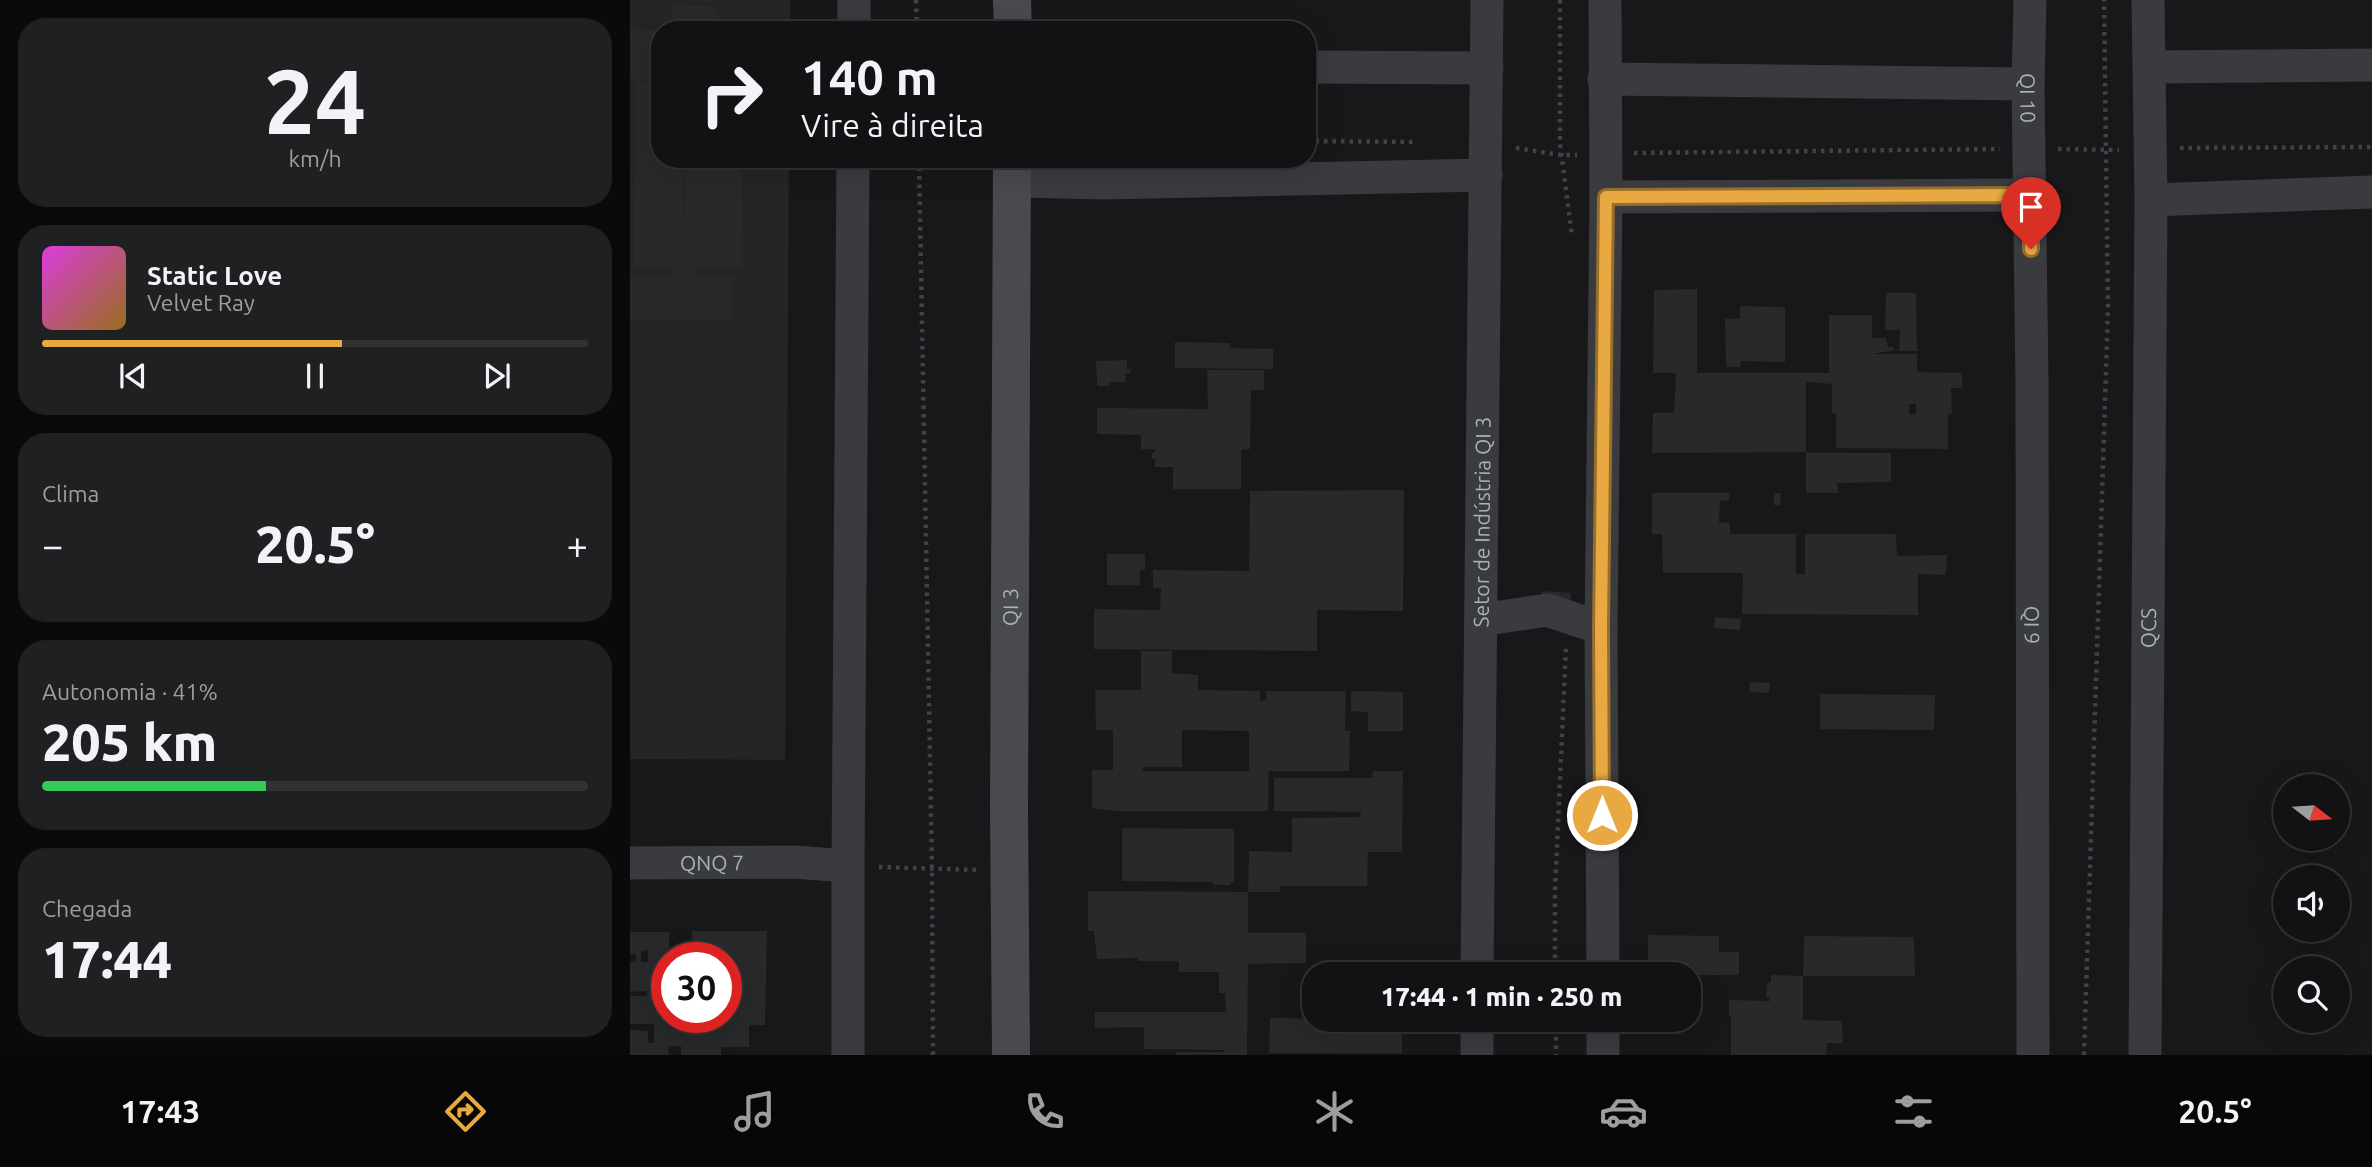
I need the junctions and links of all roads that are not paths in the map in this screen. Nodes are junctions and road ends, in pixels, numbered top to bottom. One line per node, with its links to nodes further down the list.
1 (854, 0): 7 (street)
2 (1012, 0): 8 (street)
3 (1487, 0): 12 (street, Setor de Indústria QI 3)
4 (1605, 0): 13 (street)
5 (2030, 0): 14 (street, QI 10)
6 (2148, 0): 11 (street, QCS)
7 (854, 21)
8 (1013, 21)
9 (2372, 65): 11 (street)
10 (1316, 67): 12 (street)
11 (2150, 67): 24 (street, QCS)
12 (1487, 68): 15 (street, Setor de Indústria QI 3)
13 (1604, 79): 14 (street); 23 (street)
14 (2028, 84): 22 (street, QI 10)
15 (1486, 159): 16 (street); 25 (street, Setor de Indústria QI 3)
16 (1316, 164)
17 (853, 168): 28 (street)
18 (1194, 168): 20 (street)
19 (1012, 170): 20 (street); 34 (street, QI 3)
20 (1096, 171)
21 (2372, 192): 24 (street)
22 (2030, 195): 23 (street); 37 (street, QI 9)
23 (1606, 197): 26 (street)
24 (2151, 200): 38 (street, QCS)
25 (1481, 620): 26 (street); 29 (street, Setor de Indústria QI 3)
26 (1601, 628): 30 (street)
27 (630, 863): 28 (street, QNQ 7)
28 (848, 866): 33 (street)
29 (1478, 962)
30 (1603, 962)
31 (1477, 1032): 35 (street)
32 (1603, 1032): 36 (street)
33 (848, 1055)
34 (1011, 1055)
35 (1477, 1055)
36 (1603, 1055)
37 (2033, 1055)
38 (2145, 1055)

